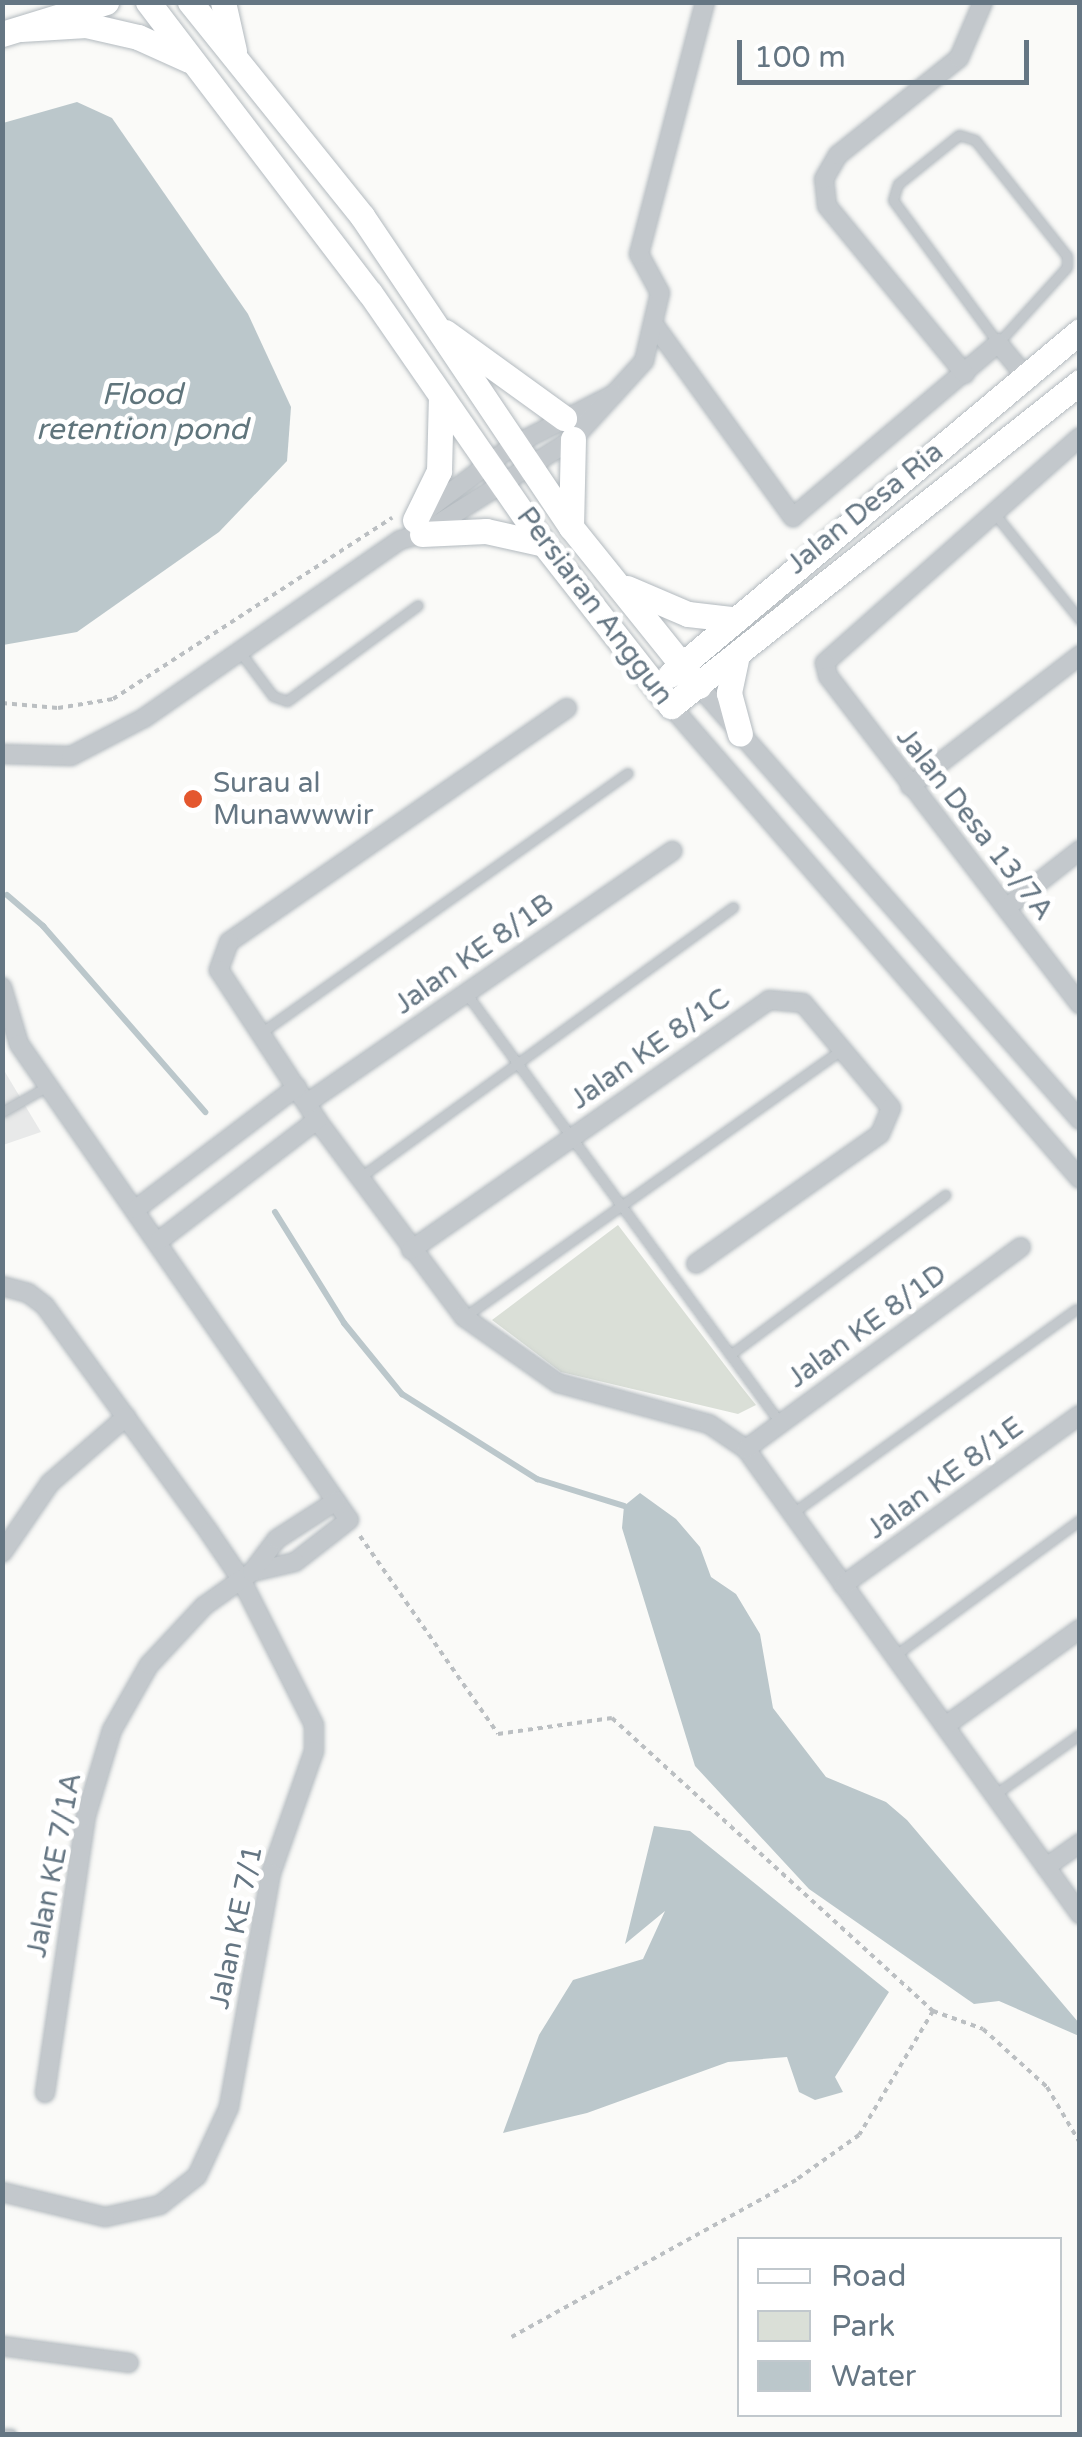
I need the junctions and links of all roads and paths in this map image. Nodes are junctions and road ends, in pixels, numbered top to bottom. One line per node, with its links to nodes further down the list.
1 (106, 2): 7 (main road)
2 (148, 2): 9 (main road, Persiaran Anggun)
3 (190, 2): 8 (main road, Persiaran Anggun)
4 (223, 2): 8 (main road)
5 (705, 2): 11 (street)
6 (983, 2): 14 (street)
7 (12, 31): 9 (main road)
8 (236, 56): 10 (main road, Persiaran Anggun)
9 (194, 62): 17 (main road, Persiaran Anggun)
10 (429, 320): 18 (main road); 20 (main road, Persiaran Anggun)
11 (655, 326): 14 (street); 18 (street)
12 (1080, 332): 15 (main road, Jalan Desa Ria)
13 (998, 344): 13 (lane); 14 (street); 15 (street)
14 (965, 374)
15 (1025, 376): 28 (main road, Jalan Desa Ria)
16 (1080, 382): 32 (main road, Jalan Desa Ria)
17 (441, 395): 21 (main road, Persiaran Anggun); 23 (main road)
18 (568, 429): 20 (street); 24 (main road)
19 (1080, 437): 22 (street)
20 (521, 455): 21 (street); 24 (main road, Persiaran Anggun)
21 (495, 472): 23 (street); 25 (main road, Persiaran Anggun)
22 (991, 509): 29 (lane); 42 (street, Jalan Desa 13/7A)
23 (410, 525): 25 (main road); 30 (street); 36 (path)
24 (571, 527): 26 (main road, Persiaran Anggun)
25 (544, 544): 35 (main road, Persiaran Anggun)
26 (627, 588): 28 (main road); 33 (main road, Persiaran Anggun)
27 (418, 605): 30 (lane)
28 (730, 619): 33 (main road, Jalan Desa Ria)
29 (1080, 620)
30 (240, 652): 39 (street)
31 (1080, 654): 42 (street)
32 (738, 656): 34 (main road, Jalan Desa Ria); 38 (main road)
33 (680, 666): 34 (main road, Persiaran Anggun); 35 (main road, Jalan Desa Ria)
34 (700, 686): 35 (main road, Jalan Desa Ria); 38 (street, Persiaran Anggun)
35 (663, 698): 59 (street, Persiaran Anggun)
36 (2, 703)
37 (567, 708): 50 (street)
38 (740, 734): 56 (street, Persiaran Anggun)
39 (4, 754): 41 (street)
40 (628, 772): 50 (lane)
41 (2, 774)
42 (910, 786): 46 (street, Jalan Desa 13/7A)
43 (672, 850): 48 (street, Jalan KE 8/1B)
44 (1080, 850): 46 (street)
45 (733, 907): 52 (lane)
46 (1006, 908): 49 (street, Jalan Desa 13/7A)
47 (2, 987): 53 (street)
48 (466, 993): 52 (lane); 54 (street, Jalan KE 8/1B)
49 (1080, 1004)
50 (262, 1032): 54 (street)
51 (842, 1050): 57 (street, Jalan KE 8/1C); 61 (lane); 66 (street, Jalan KE 8/1C)
52 (516, 1064): 57 (lane); 58 (lane)
53 (48, 1086): 55 (lane); 62 (street)
54 (307, 1103): 58 (street); 62 (street); 63 (street)
55 (2, 1112)
56 (1080, 1120)
57 (572, 1137): 61 (lane); 65 (street, Jalan KE 8/1C)
58 (359, 1178): 65 (street)
59 (1080, 1178)
60 (945, 1195): 70 (lane)
61 (628, 1206): 69 (lane); 70 (lane)
62 (136, 1208): 63 (street)
63 (160, 1240): 75 (street)
64 (1021, 1247): 73 (street, Jalan KE 8/1D)
65 (412, 1250): 69 (street)
66 (696, 1264)
67 (2, 1286): 72 (street, Jalan KE 7/1)
68 (1076, 1309): 76 (lane)
69 (464, 1317): 74 (street)
70 (731, 1354): 73 (lane)
71 (1080, 1414): 81 (street, Jalan KE 8/1E)
72 (126, 1417): 79 (street); 80 (street, Jalan KE 7/1)
73 (781, 1424): 74 (street, Jalan KE 8/1D)
74 (746, 1448): 76 (street)
75 (336, 1501): 77 (street); 80 (street)
76 (791, 1514): 81 (street)
77 (349, 1520): 80 (street); 90 (path)
78 (1080, 1520): 83 (lane)
79 (2, 1553)
80 (246, 1575): 91 (street, Jalan KE 7/1A); 93 (street, Jalan KE 7/1)
81 (843, 1586): 83 (street)
82 (1080, 1629): 84 (street)
83 (894, 1656): 84 (street)
84 (945, 1726): 86 (street)
85 (1080, 1734): 86 (lane)
86 (994, 1796): 88 (street)
87 (1080, 1843): 88 (street)
88 (1046, 1867): 89 (street)
89 (1080, 1914)
90 (933, 2011): 92 (path); 94 (path)
91 (45, 2092)
92 (1080, 2143)
93 (2, 2192)
94 (512, 2337)
95 (2, 2346): 96 (street)
96 (129, 2363)
97 (2, 2434): 98 (lane)
98 (11, 2434)

